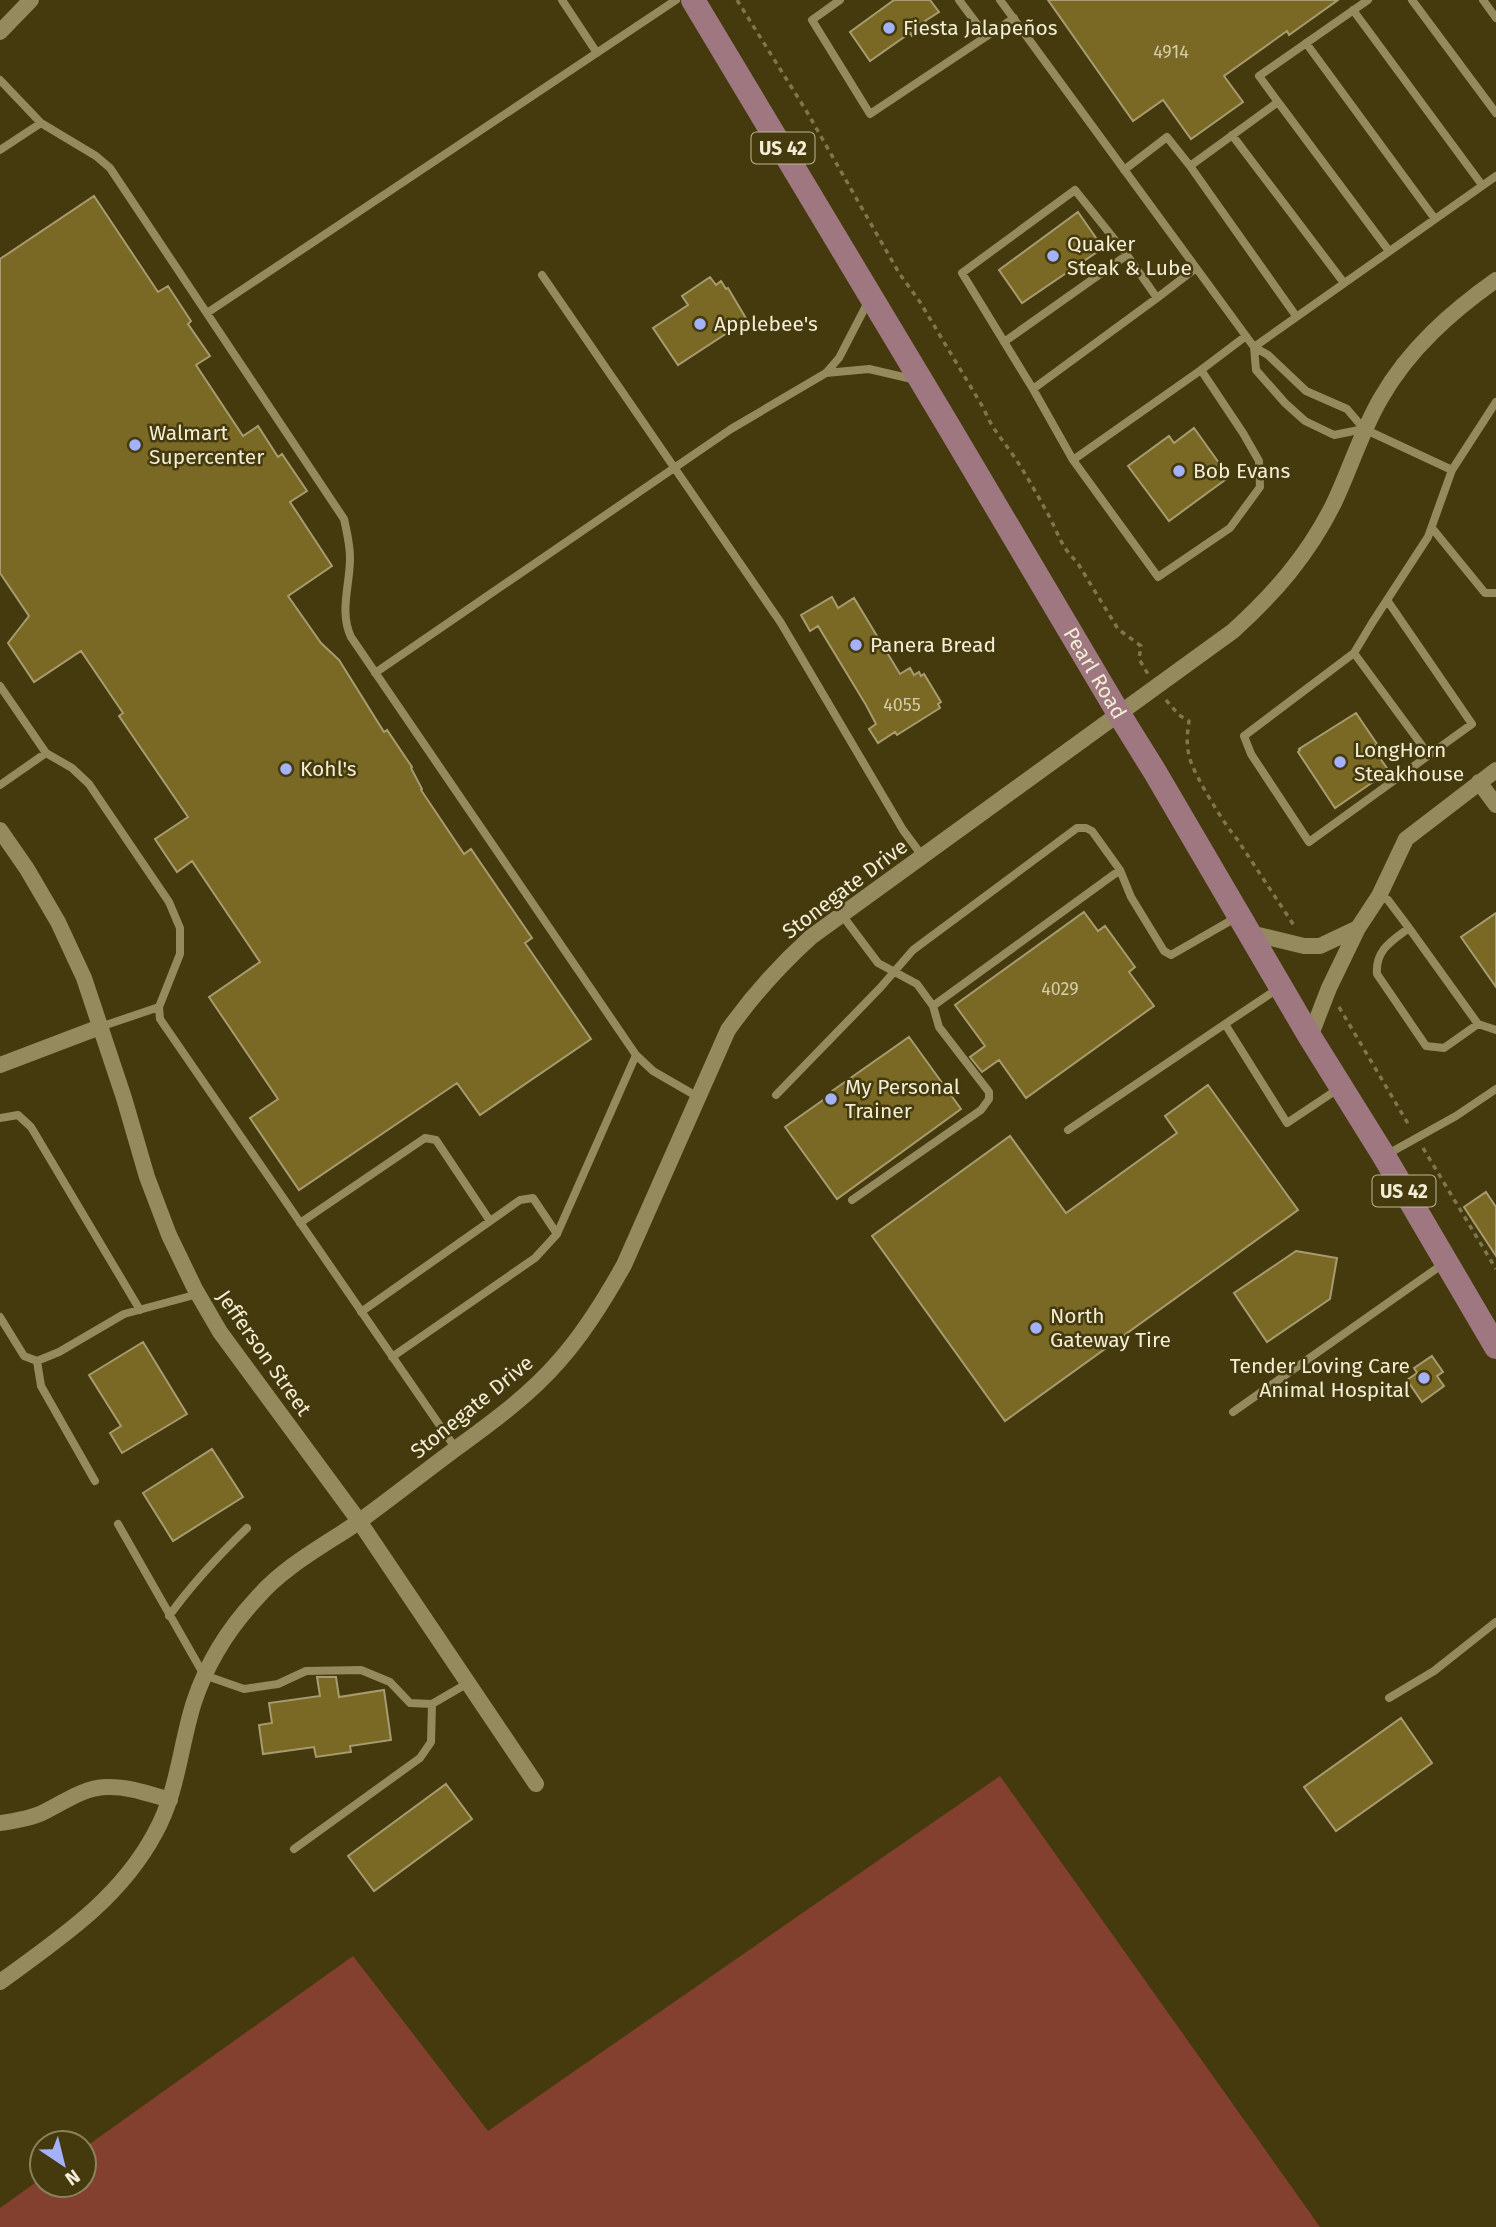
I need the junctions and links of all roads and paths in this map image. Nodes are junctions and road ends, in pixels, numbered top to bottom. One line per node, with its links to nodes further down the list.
1 (31, 0): 15 (street)
2 (562, 0): 18 (lane)
3 (676, 0): 18 (lane)
4 (693, 0): 36 (main road, Pearl Road / US 42)
5 (737, 0): 58 (path)
6 (840, 0): 16 (lane)
7 (959, 0): 16 (lane)
8 (1000, 0): 14 (lane)
9 (1368, 0): 12 (lane)
10 (1412, 0): 21 (lane)
11 (1483, 0): 13 (lane)
12 (1353, 10): 17 (lane); 28 (lane)
13 (1496, 18)
14 (1014, 19): 16 (lane); 26 (lane)
15 (0, 32)
16 (986, 37)
17 (1306, 43): 20 (lane); 29 (lane)
18 (597, 53): 38 (lane)
19 (0, 80): 22 (lane)
20 (1278, 102): 23 (lane); 30 (lane)
21 (1496, 113)
22 (41, 123): 24 (lane); 38 (lane)
23 (1232, 135): 25 (lane); 35 (lane)
24 (0, 150)
25 (1190, 166): 26 (lane); 39 (lane)
26 (1124, 170): 32 (lane)
27 (1496, 176): 28 (lane)
28 (1482, 186): 29 (lane)
29 (1435, 219): 30 (lane)
30 (1389, 251): 35 (lane)
31 (1127, 255): 37 (lane); 41 (lane); 41 (lane)
32 (1196, 268): 37 (lane); 40 (lane)
33 (542, 275): 50 (lane)
34 (1496, 280): 48 (street, Stonegate Drive)
35 (1344, 283): 39 (lane)
36 (871, 296): 44 (lane); 45 (main road, Pearl Road / US 42)
37 (1157, 298): 46 (lane)
38 (207, 313): 56 (lane)
39 (1296, 316): 42 (lane)
40 (1246, 336): 42 (lane); 43 (lane)
41 (1004, 342): 46 (lane)
42 (1254, 347): 48 (lane); 48 (lane)
43 (1201, 370): 49 (lane); 49 (lane)
44 (826, 373): 45 (lane); 50 (lane)
45 (922, 381): 59 (main road, Pearl Road / US 42)
46 (1033, 389): 49 (lane)
47 (1496, 402): 51 (lane)
48 (1364, 429): 51 (lane); 58 (street, Stonegate Drive)
49 (1073, 460)
50 (675, 469): 56 (lane); 67 (lane)
51 (1452, 470): 52 (lane)
52 (1432, 528): 53 (lane); 54 (lane)
53 (1496, 593)
54 (1387, 600): 55 (lane); 61 (lane)
55 (1354, 653): 61 (lane); 61 (lane)
56 (376, 673): 85 (lane)
57 (0, 686): 60 (lane)
58 (1156, 687): 59 (street, Stonegate Drive); 74 (path)
59 (1119, 714): 67 (street, Stonegate Drive); 71 (main road, Pearl Road / US 42)
60 (46, 753): 64 (lane); 79 (lane)
61 (1429, 755)
62 (1496, 770): 63 (street)
63 (1479, 782): 65 (street); 69 (street)
64 (0, 785)
65 (1496, 805)
66 (0, 830): 82 (street, Jefferson Street)
67 (923, 856): 70 (street, Stonegate Drive)
68 (1120, 870): 71 (lane); 75 (lane); 78 (lane)
69 (1379, 895): 72 (street); 73 (lane)
70 (842, 915): 75 (lane); 90 (street, Stonegate Drive)
71 (1245, 924): 74 (street); 76 (main road, Pearl Road / US 42)
72 (1358, 928): 74 (street); 77 (street)
73 (1409, 928): 81 (lane); 81 (lane)
74 (1304, 946)
75 (894, 972): 78 (lane); 89 (lane)
76 (1281, 987): 80 (lane); 84 (main road, Pearl Road / US 42)
77 (1329, 988): 84 (street); 93 (path)
78 (933, 1006): 95 (lane)
79 (159, 1007): 82 (lane); 97 (lane)
80 (1225, 1024): 87 (lane); 92 (lane)
81 (1478, 1024): 83 (lane)
82 (100, 1027): 86 (street); 101 (street, Jefferson Street)
83 (1496, 1030)
84 (1310, 1037): 87 (main road, Pearl Road / US 42)
85 (636, 1055): 90 (lane); 98 (lane)
86 (0, 1065)
87 (1340, 1087): 94 (main road, Pearl Road / US 42)
88 (1496, 1089): 93 (lane)
89 (776, 1094)
90 (698, 1097): 109 (street, Stonegate Drive)
91 (0, 1118): 102 (lane)
92 (1068, 1130)
93 (1417, 1138): 94 (lane); 100 (path)
94 (1384, 1156): 99 (main road, Pearl Road / US 42)
95 (852, 1200)
96 (490, 1221): 97 (lane); 98 (lane); 103 (lane)
97 (300, 1223): 103 (lane)
98 (557, 1234): 106 (lane)
99 (1446, 1262): 105 (main road, Pearl Road / US 42); 108 (lane)
100 (1496, 1269)
101 (198, 1294): 102 (lane); 111 (street, Jefferson Street)
102 (140, 1310): 107 (lane)
103 (361, 1312): 106 (lane)
104 (0, 1317): 107 (lane)
105 (1496, 1347)
106 (393, 1357): 109 (lane)
107 (37, 1361): 110 (lane)
108 (1233, 1412)
109 (456, 1449): 111 (street, Stonegate Drive)
110 (96, 1481)
111 (359, 1521): 116 (street, Stonegate Drive); 117 (street, Jefferson Street)
112 (118, 1524): 114 (lane)
113 (247, 1528): 114 (lane)
114 (169, 1616): 116 (lane)
115 (1496, 1622): 118 (lane)
116 (204, 1675): 119 (lane); 121 (street, Stonegate Drive)
117 (468, 1683): 119 (lane); 120 (street, Jefferson Street)
118 (1389, 1698)
119 (432, 1704): 123 (lane)
120 (536, 1784)
121 (170, 1800): 122 (street); 124 (street, Stonegate Drive)
122 (0, 1823)
123 (295, 1849)
124 (0, 1982)

